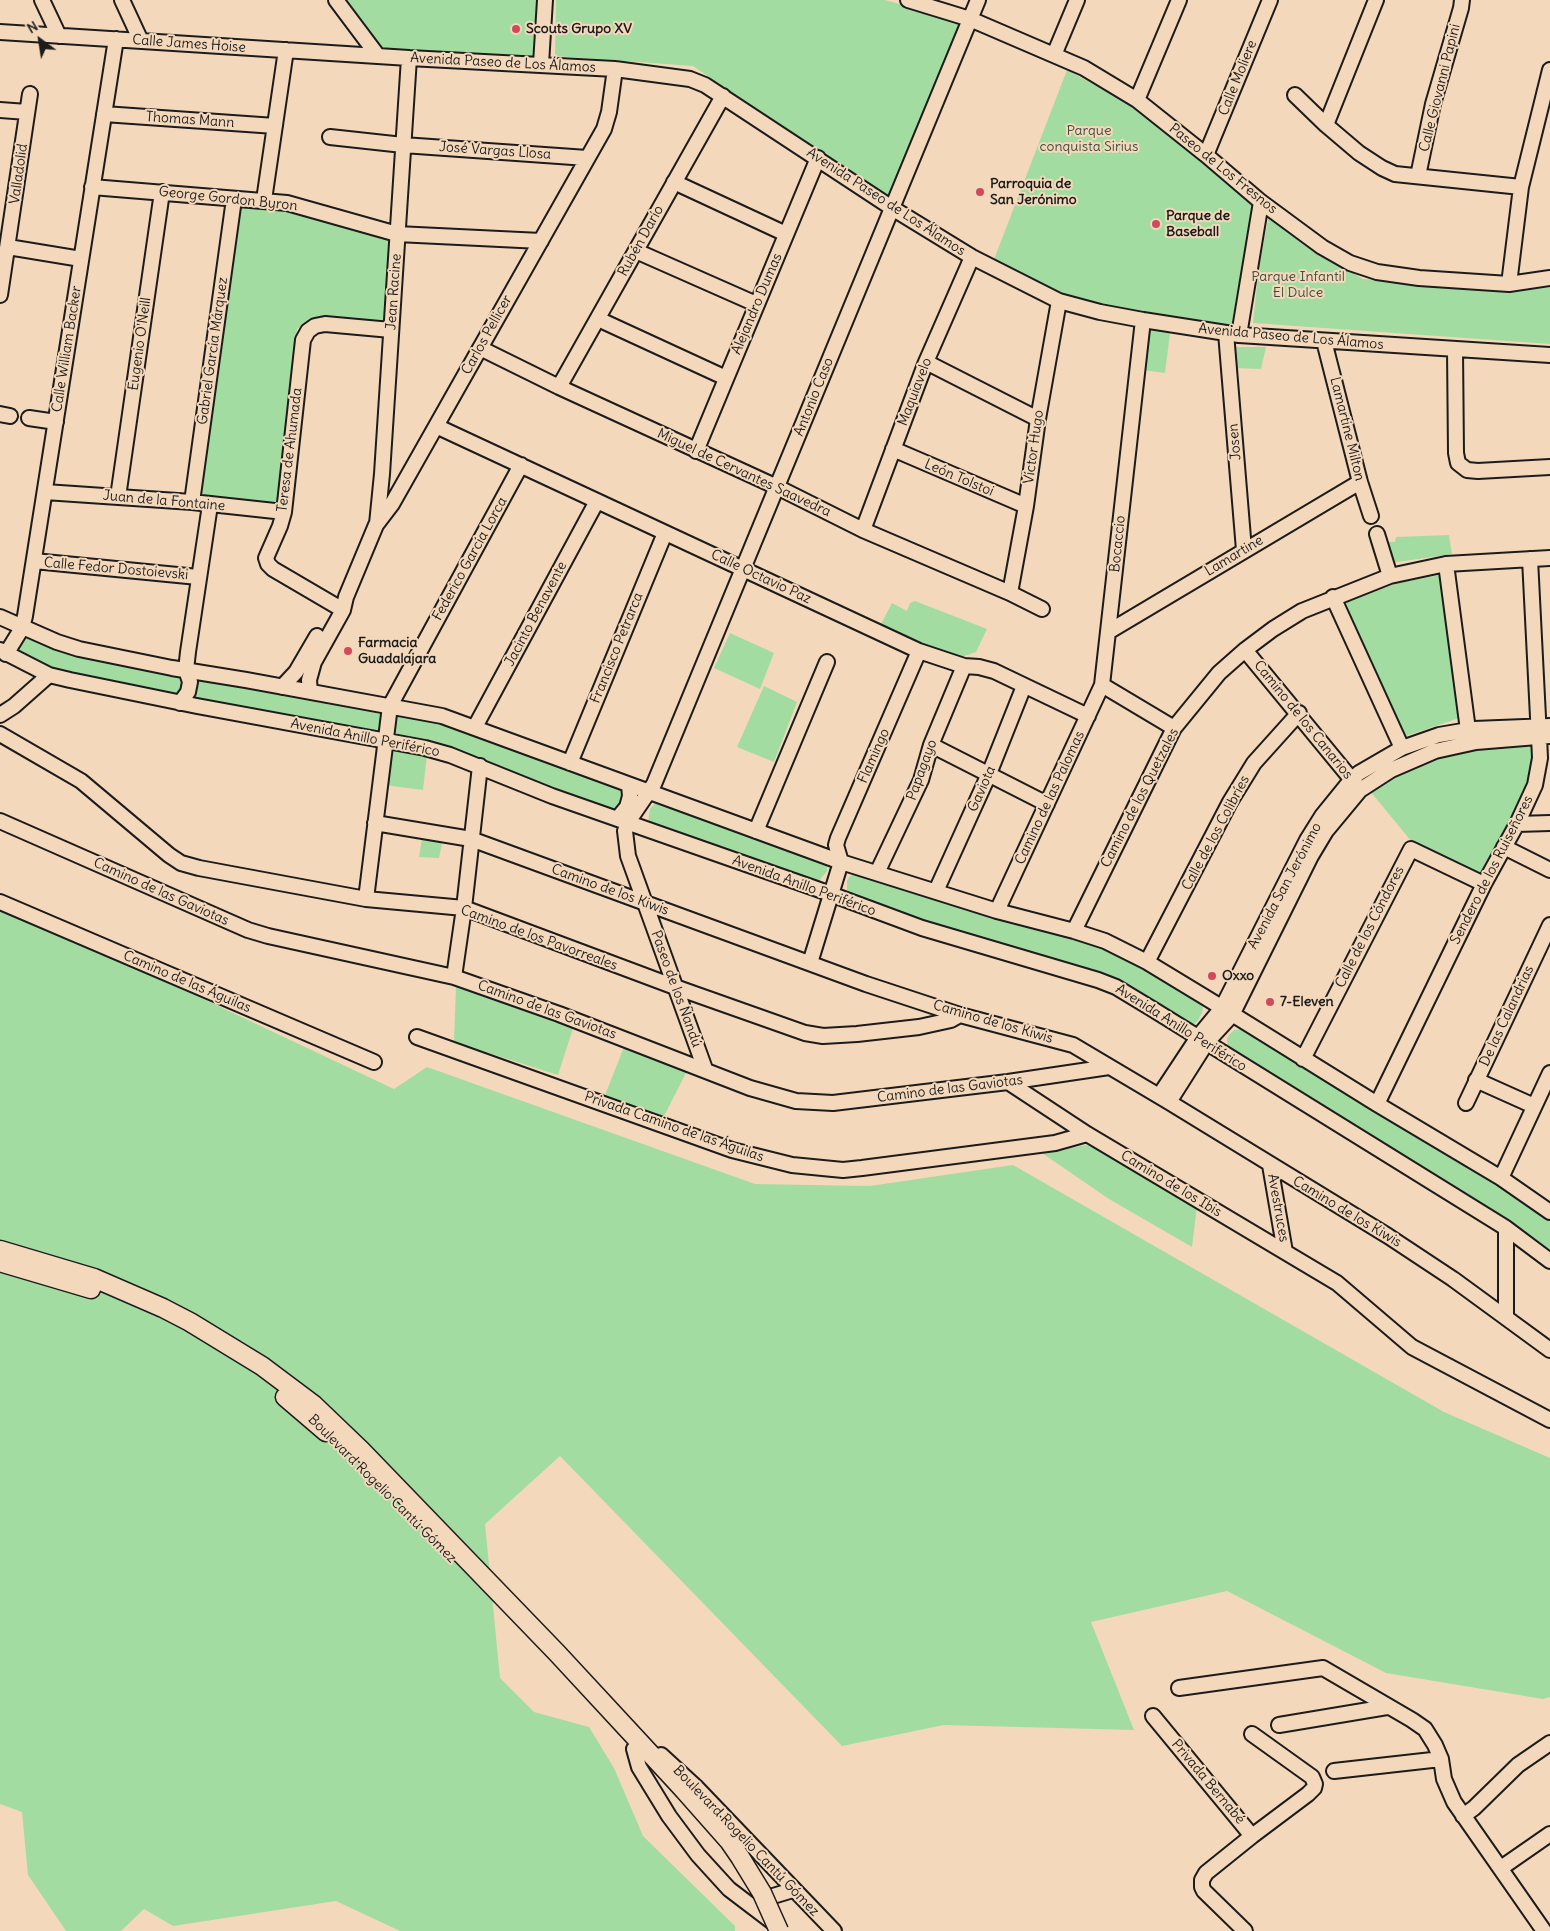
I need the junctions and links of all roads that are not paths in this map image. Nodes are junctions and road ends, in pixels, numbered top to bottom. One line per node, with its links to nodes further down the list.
1 (42, 0): 15 (street)
2 (122, 0): 17 (street)
3 (336, 0): 13 (street)
4 (545, 0): 23 (street)
5 (908, 0): 12 (street, Paseo de Los Fresnos)
6 (978, 0): 12 (street, Antonio Caso)
7 (1077, 0): 20 (street)
8 (1179, 0): 29 (street)
9 (1270, 0): 37 (street, Calle Moliere)
10 (1376, 0): 33 (street)
11 (1462, 0): 40 (street, Calle Giovanni Papini)
12 (970, 19): 20 (street, Paseo de Los Fresnos); 48 (street, Antonio Caso)
13 (358, 29): 19 (street); 21 (street)
14 (0, 32): 15 (street, Calle James Hoise)
15 (59, 36): 16 (street, Calle James Hoise)
16 (116, 39): 17 (street, Calle James Hoise); 32 (street, Calle William Backer)
17 (141, 41): 18 (street, Calle James Hoise)
18 (286, 50): 19 (street, Calle James Hoise); 34 (street)
19 (348, 54): 21 (street, Calle James Hoise)
20 (1054, 55): 29 (street, Paseo de Los Fresnos)
21 (378, 56): 22 (street, Avenida Paseo de Los Álamos)
22 (409, 58): 23 (street, Avenida Paseo de Los Álamos); 36 (street, Jean Racine)
23 (541, 64): 24 (street, Avenida Paseo de Los Álamos)
24 (615, 69): 28 (street, Avenida Paseo de Los Álamos); 38 (street, Carlos Pellicer)
25 (1550, 70): 43 (street)
26 (30, 94): 31 (street, Valladolid)
27 (1295, 95): 33 (street)
28 (723, 96): 39 (street, Avenida Paseo de Los Álamos); 41 (street, Rubén Darío)
29 (1138, 100): 37 (street, Paseo de Los Fresnos)
30 (0, 110): 31 (street)
31 (28, 112): 52 (street, Valladolid)
32 (104, 114): 34 (street, Thomas Mann); 42 (street, Calle William Backer)
33 (1326, 125): 40 (street)
34 (275, 126): 46 (street)
35 (330, 137): 36 (street, José Vargas Llosa)
36 (403, 144): 38 (street, José Vargas Llosa); 49 (street, Jean Racine)
37 (1206, 155): 47 (street, Paseo de Los Fresnos)
38 (587, 158): 51 (street, Carlos Pellicer)
39 (818, 158): 48 (street, Avenida Paseo de Los Álamos); 50 (street, Alejandro Dumas)
40 (1418, 176): 43 (street)
41 (674, 182): 50 (street); 53 (street, Rubén Darío)
42 (92, 187): 44 (street, George Gordon Byron); 55 (street, Calle William Backer)
43 (1521, 187): 57 (street)
44 (162, 192): 45 (street, George Gordon Byron); 85 (street, Eugenio O'Neill)
45 (234, 200): 46 (street, George Gordon Byron); 87 (street, Gabriel García Márquez)
46 (264, 200): 49 (street, George Gordon Byron)
47 (1261, 202): 57 (street, Paseo de Los Fresnos); 64 (street, Josen)
48 (892, 208): 54 (street, Avenida Paseo de Los Álamos); 83 (street, Antonio Caso)
49 (397, 234): 51 (street, George Gordon Byron); 63 (street, Jean Racine)
50 (786, 234): 60 (street, Alejandro Dumas)
51 (541, 240): 66 (street, Carlos Pellicer)
52 (8, 247): 55 (street); 58 (street, Valladolid)
53 (636, 251): 60 (street); 61 (street, Rubén Darío)
54 (972, 257): 59 (street, Avenida Paseo de Los Álamos); 69 (street, Maquiavelo)
55 (81, 259): 74 (street, Calle William Backer)
56 (1550, 278): 57 (street, Paseo de Los Fresnos)
57 (1508, 284)
58 (0, 295)
59 (1059, 301): 62 (street, Avenida Paseo de Los Álamos); 73 (street, Víctor Hugo)
60 (756, 304): 70 (street, Alejandro Dumas)
61 (598, 319): 70 (street); 71 (street, Rubén Darío)
62 (1142, 320): 64 (street, Avenida Paseo de Los Álamos); 110 (street, Bocaccio)
63 (391, 330): 80 (street, Jean Racine); 90 (street, Teresa de Ahumada)
64 (1233, 334): 65 (street, Avenida Paseo de Los Álamos); 96 (street, Josen)
65 (1324, 340): 67 (street, Avenida Paseo de Los Álamos); 82 (street, Lamartine Milton)
66 (480, 348): 71 (street, Miguel de Cervantes Saavedra); 75 (street, Carlos Pellicer)
67 (1455, 350): 68 (street, Avenida Paseo de Los Álamos); 79 (street)
68 (1550, 356)
69 (926, 362): 73 (street); 76 (street, Maquiavelo)
70 (726, 378): 77 (street, Alejandro Dumas)
71 (559, 387): 77 (street, Miguel de Cervantes Saavedra)
72 (29, 418): 74 (street)
73 (1038, 419): 89 (street, Víctor Hugo)
74 (56, 422): 84 (street, Calle William Backer)
75 (436, 426): 78 (street, Calle Octavio Paz); 81 (street, Carlos Pellicer)
76 (893, 449): 89 (street, León Tolstoi); 93 (street, Maquiavelo)
77 (696, 450): 83 (street, Miguel de Cervantes Saavedra)
78 (521, 465): 86 (street, Calle Octavio Paz); 127 (street, Federico García Lorca)
79 (1550, 467)
80 (382, 474): 81 (street); 92 (street, Jean Racine)
81 (406, 480): 92 (street, Carlos Pellicer)
82 (1360, 482): 91 (street, Lamartine Milton); 96 (street, Lamartine)
83 (777, 487): 93 (street, Miguel de Cervantes Saavedra); 101 (street, Antonio Caso)
84 (45, 492): 85 (street, Juan de la Fontaine); 99 (street, Calle William Backer)
85 (118, 497): 87 (street, Juan de la Fontaine)
86 (597, 501): 94 (street, Calle Octavio Paz); 131 (street, Jacinto Benavente)
87 (192, 502): 88 (street, Juan de la Fontaine)
88 (210, 505): 90 (street, Juan de la Fontaine); 103 (street)
89 (1026, 506): 104 (street, Víctor Hugo)
90 (284, 512): 106 (street, Teresa de Ahumada)
91 (1371, 516)
92 (376, 525): 106 (street, Carlos Pellicer)
93 (862, 530): 104 (street, Miguel de Cervantes Saavedra)
94 (665, 532): 101 (street, Calle Octavio Paz); 139 (street, Francisco Petrarca)
95 (1377, 534): 102 (street)
96 (1244, 550): 110 (street, Lamartine)
97 (1550, 558): 98 (street, Camino de los Quetzales)
98 (1530, 559): 100 (street, Camino de los Quetzales); 112 (street, Sendero de los Ruiseñores)
99 (34, 561): 103 (street, Calle Fedor Dostoievski); 109 (street, Calle William Backer)
100 (1446, 564): 102 (street, Camino de los Quetzales); 133 (street)
101 (743, 568): 114 (street, Calle Octavio Paz); 144 (street, Antonio Caso)
102 (1390, 576): 105 (street, Camino de los Quetzales)
103 (198, 577): 118 (street)
104 (1010, 593): 107 (street, Miguel de Cervantes Saavedra)
105 (1333, 597): 113 (street, Camino de los Quetzales); 138 (street)
106 (341, 604): 122 (street, Carlos Pellicer); 124 (street, Carlos Pellicer)
107 (1042, 609)
108 (0, 617): 109 (street)
109 (22, 628): 115 (street, Calle William Backer); 118 (street)
110 (1108, 632): 121 (street, Bocaccio)
111 (1550, 641): 112 (street)
112 (1536, 642): 134 (street, Sendero de los Ruiseñores)
113 (1245, 650): 128 (street, Camino de los Canarios); 132 (street, Camino de los Quetzales)
114 (919, 651): 117 (street, Calle Octavio Paz); 155 (street, Flamingo)
115 (3, 652): 120 (street, Avenida Anillo Periférico)
116 (827, 662): 152 (street)
117 (964, 666): 123 (street, Calle Octavio Paz); 137 (street, Papagayo)
118 (186, 670): 119 (street); 125 (street)
119 (202, 673): 122 (street); 126 (street)
120 (49, 675): 125 (street, Avenida Anillo Periférico); 129 (street)
121 (1102, 685): 130 (street, Camino de las Palomas); 132 (street)
122 (282, 686): 124 (street)
123 (1024, 686): 130 (street, Calle Octavio Paz); 141 (street, Gaviota)
124 (310, 692): 127 (street)
125 (180, 703): 126 (street, Avenida Anillo Periférico)
126 (197, 706): 136 (street, Avenida Anillo Periférico)
127 (389, 707): 131 (street); 136 (street)
128 (1299, 713): 143 (street, Camino de los Canarios); 169 (street, Calle de los Colibríes)
129 (0, 715)
130 (1088, 716): 145 (street, Camino de las Palomas)
131 (475, 727): 139 (street)
132 (1174, 728): 168 (street, Camino de los Quetzales)
133 (1468, 730): 134 (street, Avenida San Jerónimo); 138 (street, Avenida San Jerónimo)
134 (1544, 731): 143 (street, Avenida San Jerónimo); 150 (street, Sendero de los Ruiseñores)
135 (0, 734): 162 (street, Camino de los Pavorreales)
136 (385, 740): 140 (street, Avenida Anillo Periférico); 148 (street)
137 (931, 745): 141 (street); 157 (street, Papagayo)
138 (1402, 748): 143 (street, Avenida San Jerónimo)
139 (570, 763): 142 (street)
140 (480, 766): 146 (street, Avenida Anillo Periférico); 153 (street)
141 (989, 774): 145 (street); 160 (street, Gaviota)
142 (629, 785): 144 (street); 146 (street)
143 (1356, 785): 173 (street, Avenida San Jerónimo)
144 (652, 793): 146 (street); 151 (street); 152 (street)
145 (1047, 804): 166 (street, Camino de las Palomas)
146 (623, 820): 151 (street, Avenida Anillo Periférico); 164 (street, Paseo de los Ñandú)
147 (0, 821): 171 (street, Camino de las Gaviotas)
148 (375, 822): 153 (street, Camino de los Kiwis); 162 (street)
149 (1550, 823): 150 (street)
150 (1517, 824): 154 (street, Sendero de los Ruiseñores)
151 (644, 829): 159 (street, Avenida Anillo Periférico)
152 (756, 831): 155 (street)
153 (471, 839): 164 (street, Camino de los Kiwis); 165 (street)
154 (1504, 847): 156 (street); 158 (street, Sendero de los Ruiseñores)
155 (842, 862): 157 (street); 159 (street); 161 (street)
156 (1550, 870)
157 (877, 873): 160 (street)
158 (1484, 884): 178 (street, Calle de los Cóndores); 187 (street, Sendero de los Ruiseñores)
159 (817, 889): 161 (street, Avenida Anillo Periférico)
160 (936, 891): 166 (street)
161 (836, 896): 170 (street); 176 (street, Avenida Anillo Periférico)
162 (366, 899): 165 (street, Camino de los Pavorreales)
163 (0, 902): 179 (street, Camino de las Águilas)
164 (645, 902): 170 (street, Camino de los Kiwis); 172 (street, Paseo de los Ñandú)
165 (464, 908): 171 (street); 172 (street, Camino de los Pavorreales)
166 (997, 911): 168 (street)
167 (1550, 925): 183 (street, De las Calandrias)
168 (1074, 930): 169 (street)
169 (1147, 962): 173 (street)
170 (810, 963): 174 (street, Camino de los Kiwis)
171 (454, 977): 181 (street, Camino de las Gaviotas)
172 (674, 987): 174 (street, Camino de los Pavorreales); 181 (street, Paseo de los Ñandú)
173 (1226, 1011): 176 (street, Avenida San Jerónimo); 176 (street); 177 (street); 178 (street)
174 (960, 1014): 180 (street, Camino de los Kiwis)
175 (417, 1037): 189 (street, Privada Camino de las Águilas)
176 (1199, 1038): 177 (street, Avenida Anillo Periférico); 185 (street, Avenida San Jerónimo)
177 (1219, 1051): 193 (street, Avenida Anillo Periférico)
178 (1303, 1059): 187 (street)
179 (374, 1062)
180 (1109, 1067): 184 (street, Camino de las Gaviotas); 185 (street, Camino de los Kiwis)
181 (705, 1069): 184 (street, Camino de las Gaviotas)
182 (1550, 1073): 188 (street)
183 (1476, 1080): 186 (street, De las Calandrias); 188 (street)
184 (1008, 1082): 189 (street, Camino de los Ibis)
185 (1164, 1099): 190 (street, Camino de los Kiwis)
186 (1466, 1102)
187 (1377, 1104): 191 (street)
188 (1534, 1106): 191 (street)
189 (1088, 1134): 195 (street, Camino de los Ibis)
190 (1270, 1165): 195 (street, Avestruces); 198 (street, Camino de los Kiwis)
191 (1501, 1178): 192 (street)
192 (1550, 1212)
193 (1506, 1228): 196 (street, Avenida Anillo Periférico); 198 (street)
194 (0, 1250): 206 (main road, Boulevard Rogelio Cantú Gómez)
195 (1285, 1252): 200 (street, Camino de los Ibis)
196 (1550, 1261)
197 (0, 1262): 206 (main road, Boulevard Rogelio Cantú Gómez)
198 (1506, 1318): 199 (street, Camino de los Kiwis)
199 (1550, 1350)
200 (1550, 1420)
201 (1179, 1688): 202 (street)
202 (1387, 1707): 204 (street); 208 (street)
203 (1153, 1716): 212 (street, Privada Bernabé)
204 (1279, 1725)
205 (1252, 1734): 212 (street)
206 (634, 1742): 214 (street, Boulevard Rogelio Cantú Gómez); 215 (main road, Boulevard Rogelio Cantú Gómez, bridge); 215 (street, Boulevard Rogelio Cantú Gómez)
207 (1550, 1743): 210 (street)
208 (1441, 1758): 209 (street); 210 (street)
209 (1334, 1771)
210 (1463, 1816): 213 (street)
211 (1550, 1834): 213 (street)
212 (1252, 1836): 217 (street, Privada Bernabé)
213 (1501, 1868): 218 (street)
214 (792, 1890): 215 (street); 216 (street, Boulevard Rogelio Cantú Gómez)
215 (773, 1927)
216 (834, 1931)
217 (1245, 1931)
218 (1544, 1931)

